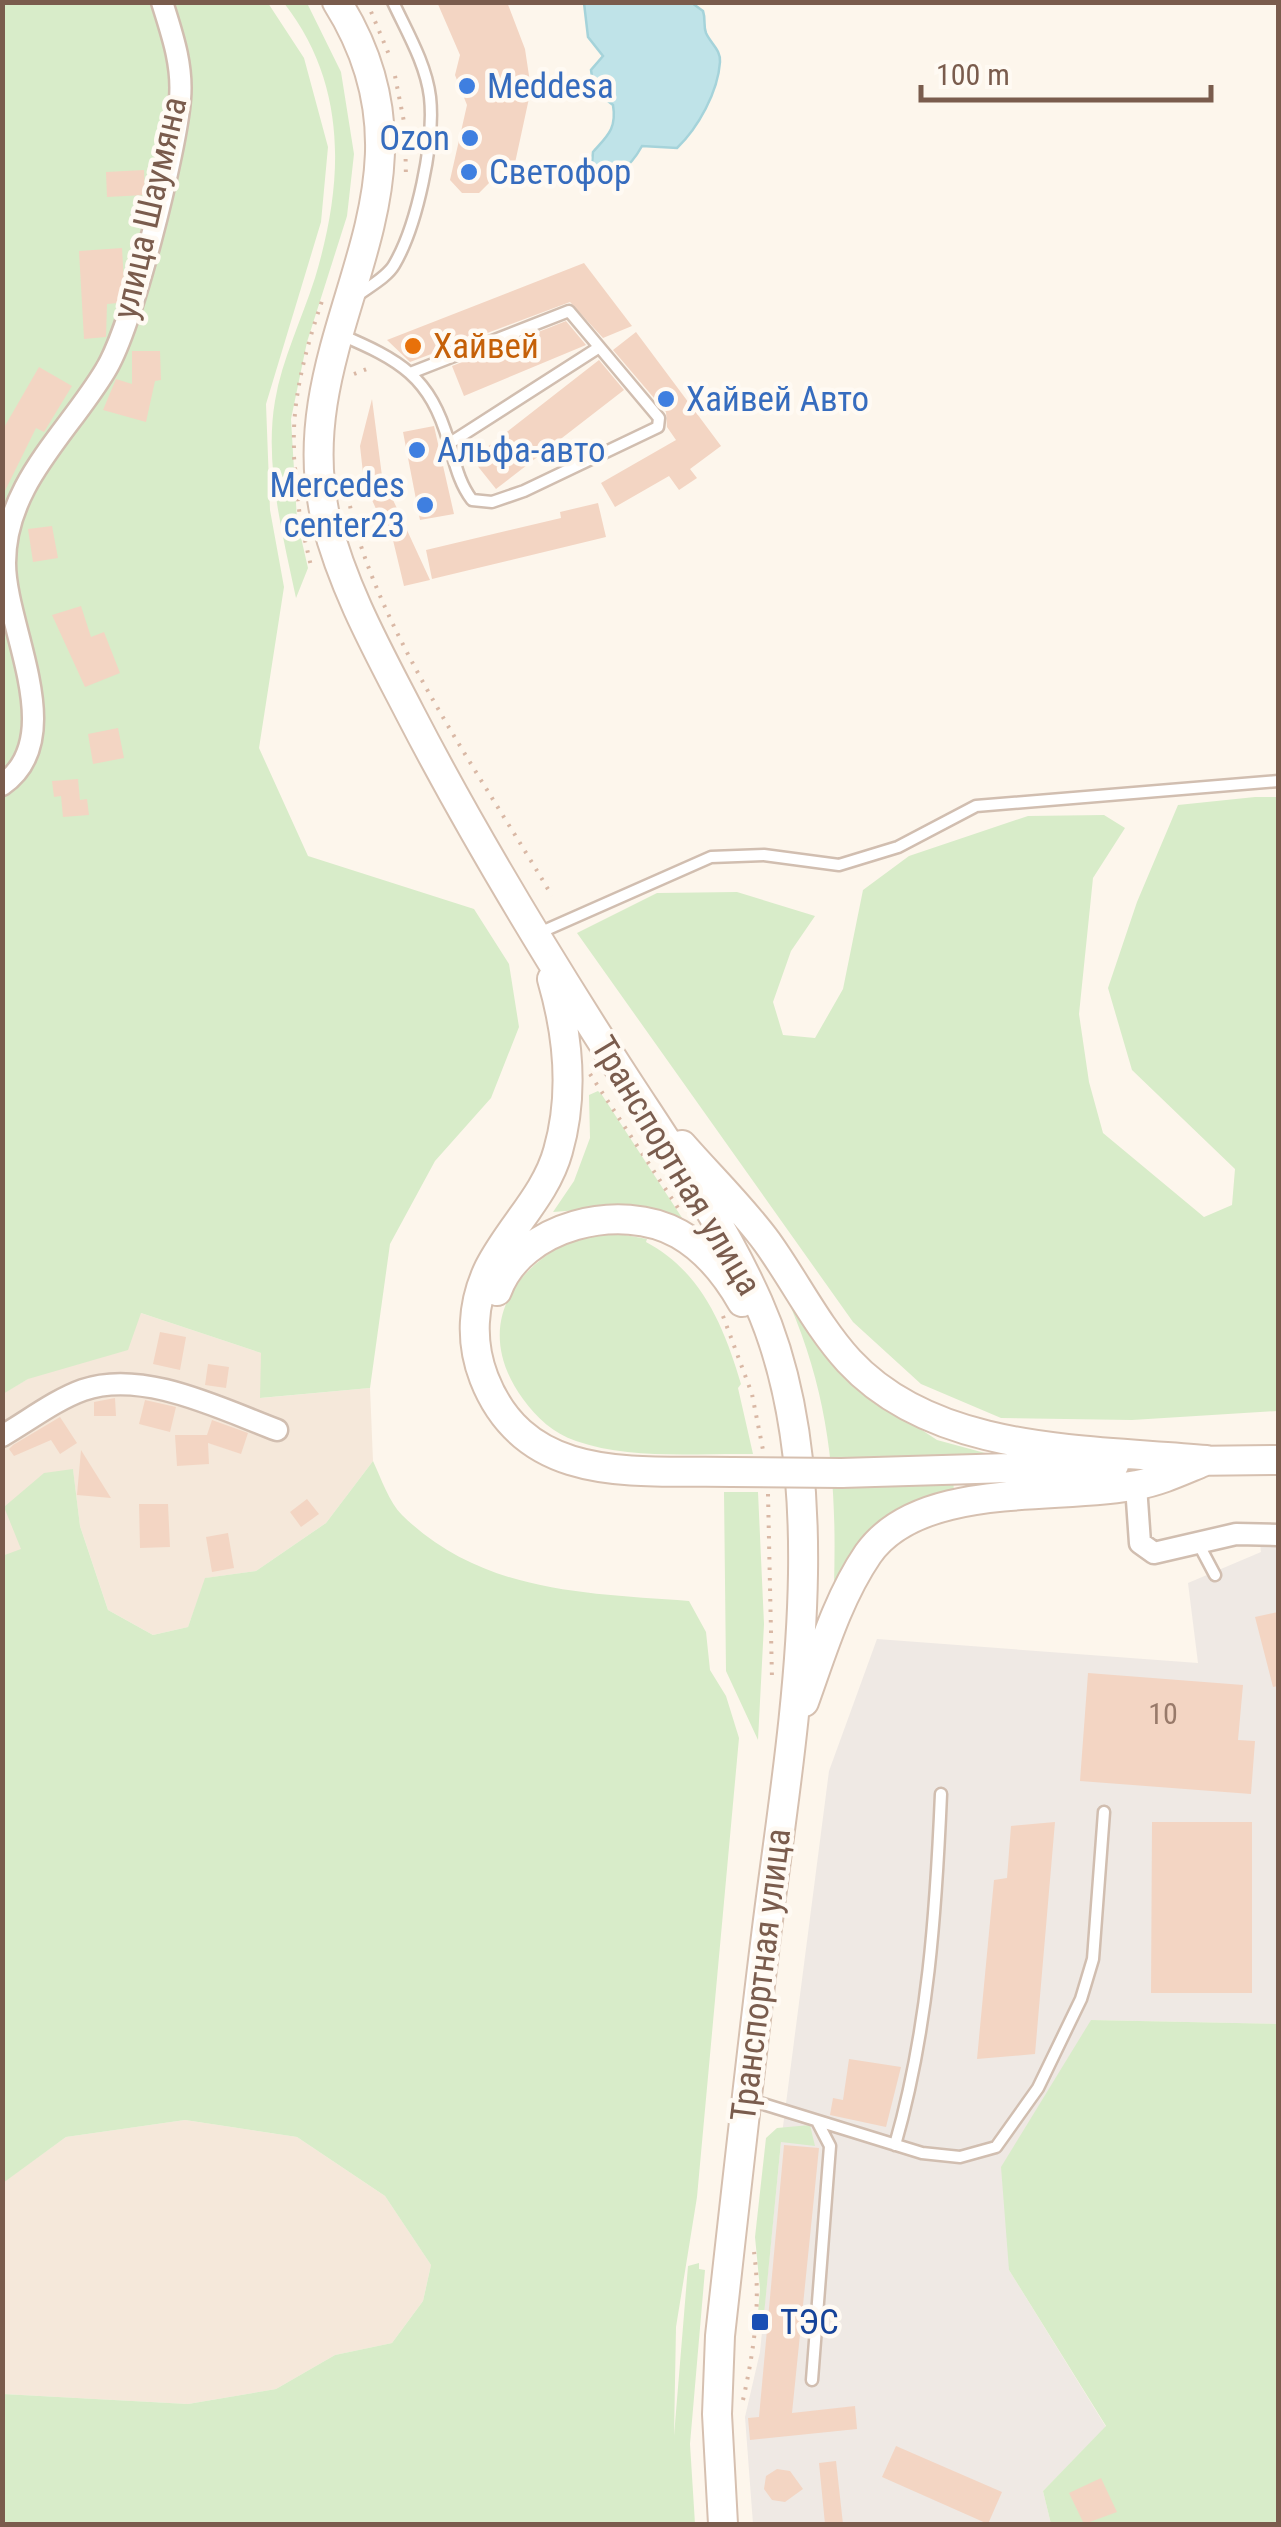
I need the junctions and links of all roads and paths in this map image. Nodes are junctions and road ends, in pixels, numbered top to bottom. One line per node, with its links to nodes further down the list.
1 (162, 2): 13 (street, улица Шаумяна)
2 (336, 2): 4 (main road, Транспортная улица)
3 (393, 2): 4 (lane)
4 (338, 295): 5 (main road, Транспортная улица); 12 (path)
5 (338, 333): 8 (lane); 17 (main road, Транспортная улица)
6 (598, 348): 8 (lane); 10 (lane); 10 (lane)
7 (372, 367): 9 (path)
8 (413, 372): 10 (lane)
9 (348, 387)
10 (450, 444)
11 (348, 493): 16 (path)
12 (312, 566)
13 (6, 600): 15 (street, улица Шаумяна)
14 (1278, 781): 17 (lane)
15 (2, 786)
16 (552, 896)
17 (540, 944): 19 (main road, Транспортная улица); 23 (main road)
18 (584, 1073): 20 (path)
19 (632, 1089): 22 (main road, Транспортная улица); 26 (main road)
20 (686, 1221)
21 (716, 1304): 28 (path)
22 (785, 1377): 23 (main road); 35 (main road, Транспортная улица)
23 (494, 1403): 26 (main road, bridge)
24 (276, 1430): 25 (street)
25 (2, 1436)
26 (1206, 1460): 27 (main road); 29 (main road)
27 (1278, 1460)
28 (764, 1461)
29 (1136, 1486): 32 (street); 35 (main road)
30 (768, 1492): 34 (path)
31 (1278, 1534): 32 (street)
32 (1198, 1542): 33 (lane)
33 (1215, 1574)
34 (772, 1689)
35 (790, 1741): 38 (main road, Транспортная улица)
36 (941, 1794): 40 (lane)
37 (1104, 1812): 40 (lane)
38 (746, 2098): 39 (lane); 44 (main road, Транспортная улица)
39 (818, 2123): 40 (lane); 42 (lane)
40 (895, 2144)
41 (753, 2237): 43 (path)
42 (812, 2380)
43 (739, 2415)
44 (723, 2524)

